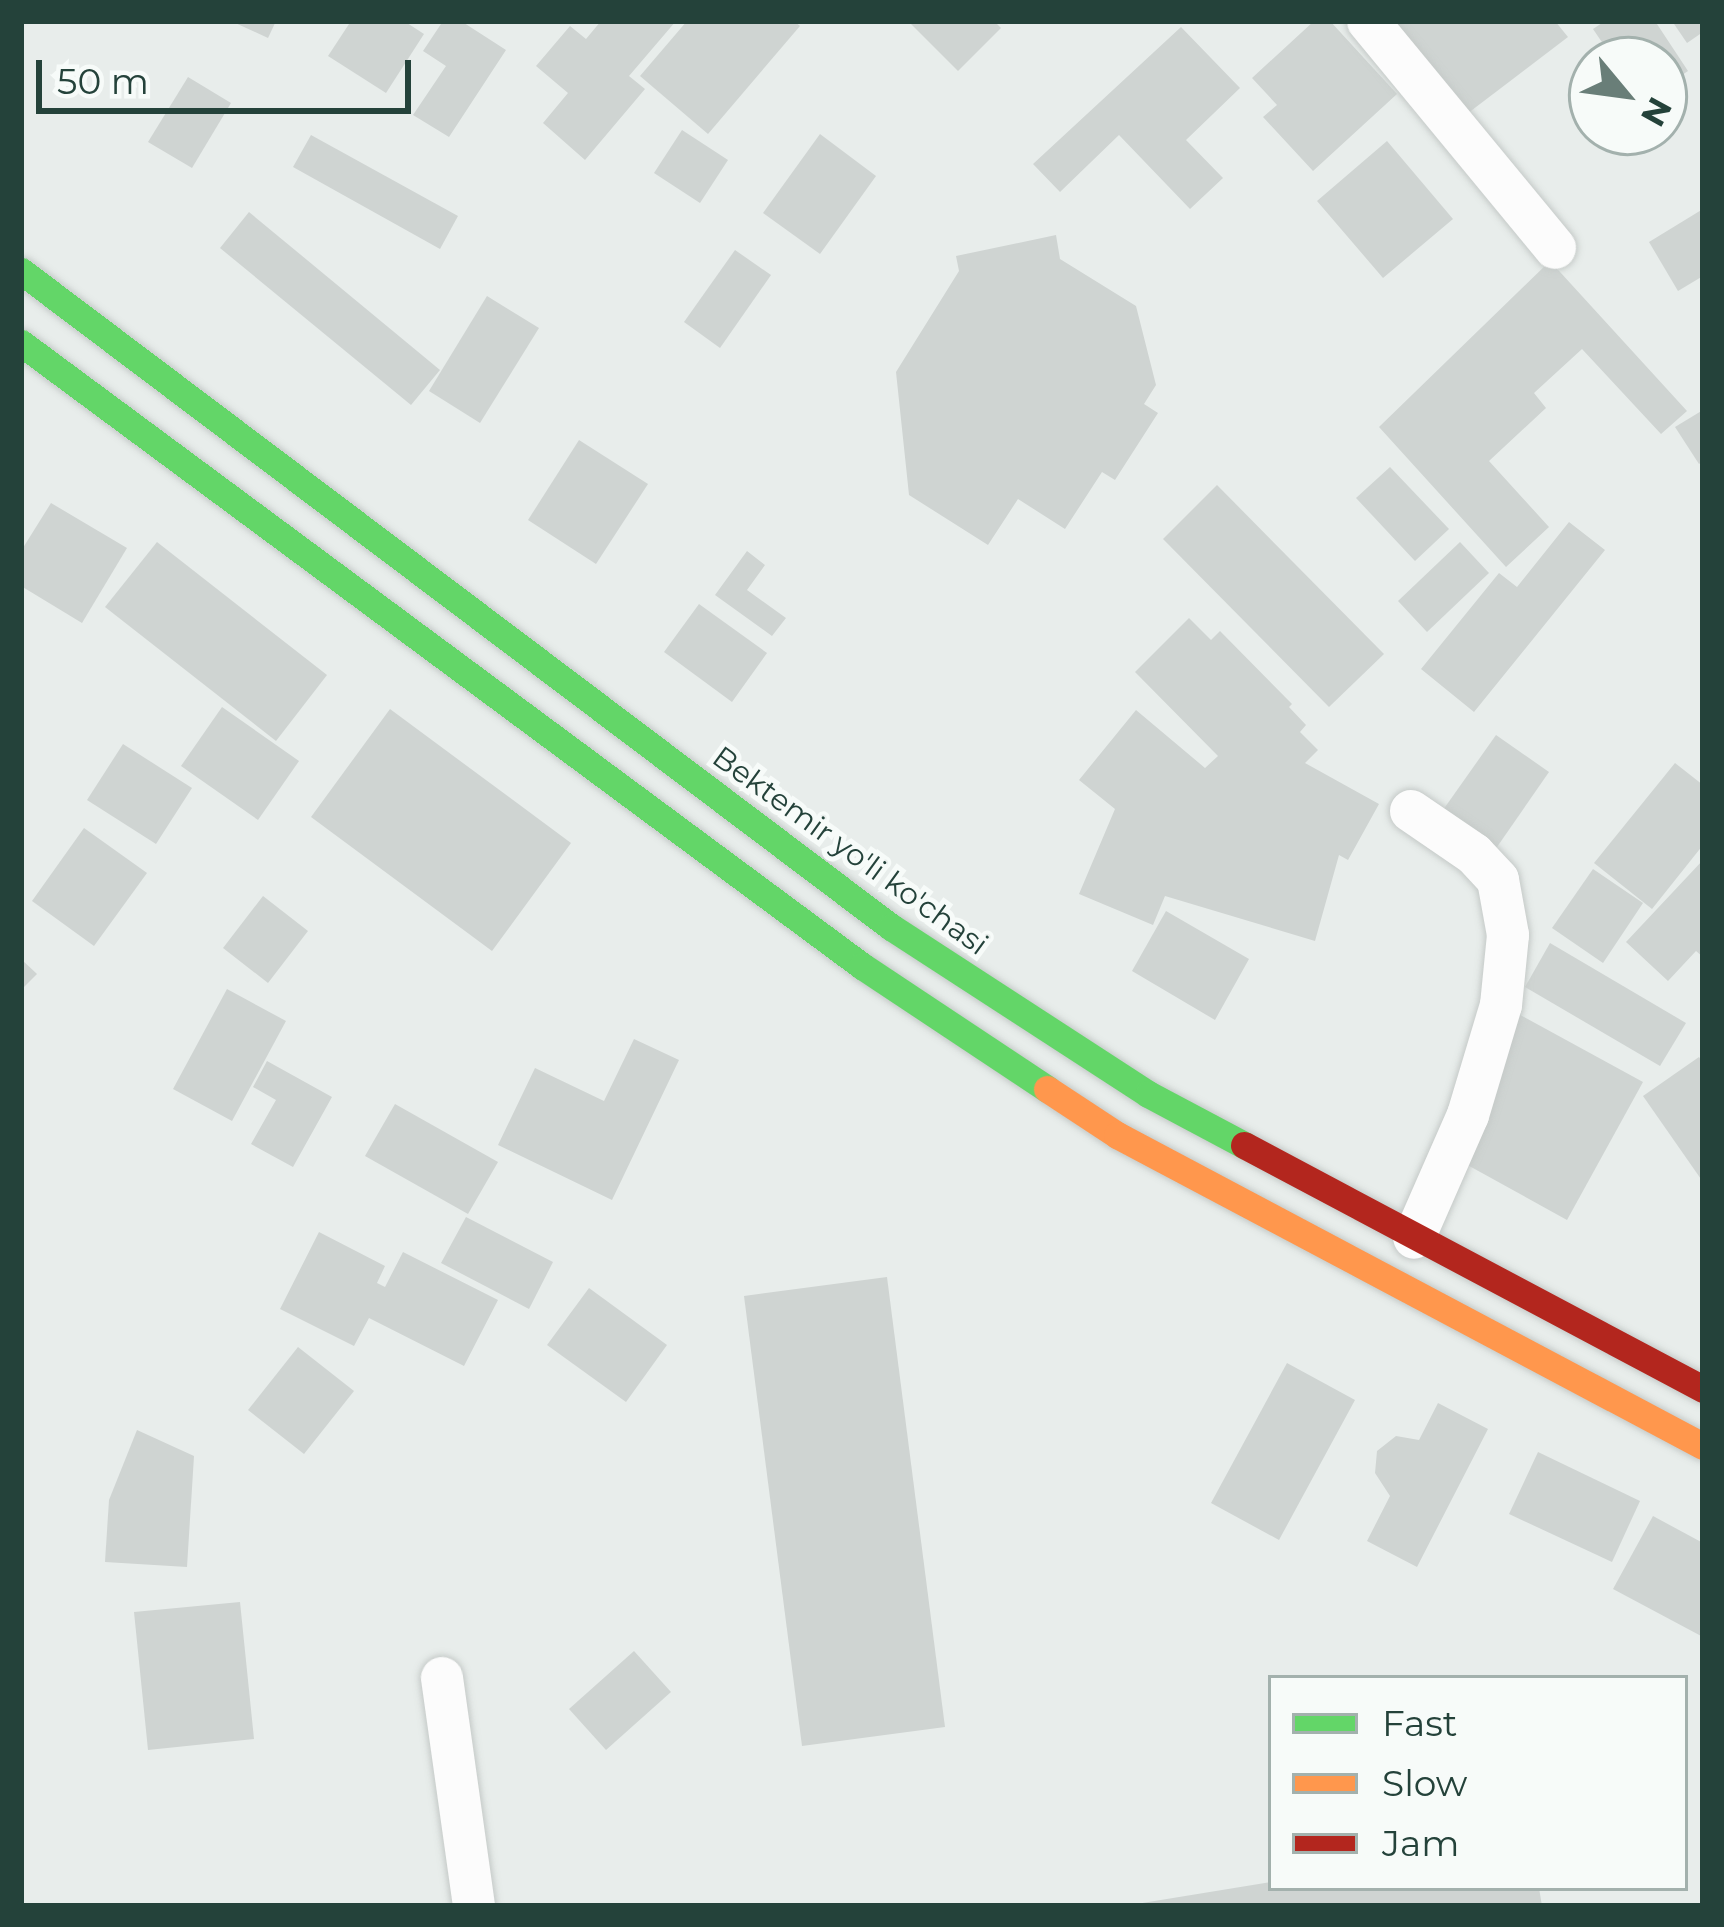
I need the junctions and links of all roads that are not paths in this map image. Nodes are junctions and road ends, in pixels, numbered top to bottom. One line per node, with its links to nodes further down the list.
1 (1368, 21): 2 (street)
2 (1555, 248)
3 (21, 271): 6 (highway, Bektemir yo'li ko'chasi)
4 (21, 343): 8 (highway)
5 (1411, 812): 6 (street)
6 (1414, 1238): 7 (highway, Bektemir yo'li ko'chasi)
7 (1703, 1389)
8 (1703, 1446)
9 (442, 1678): 10 (street)
10 (474, 1906)

